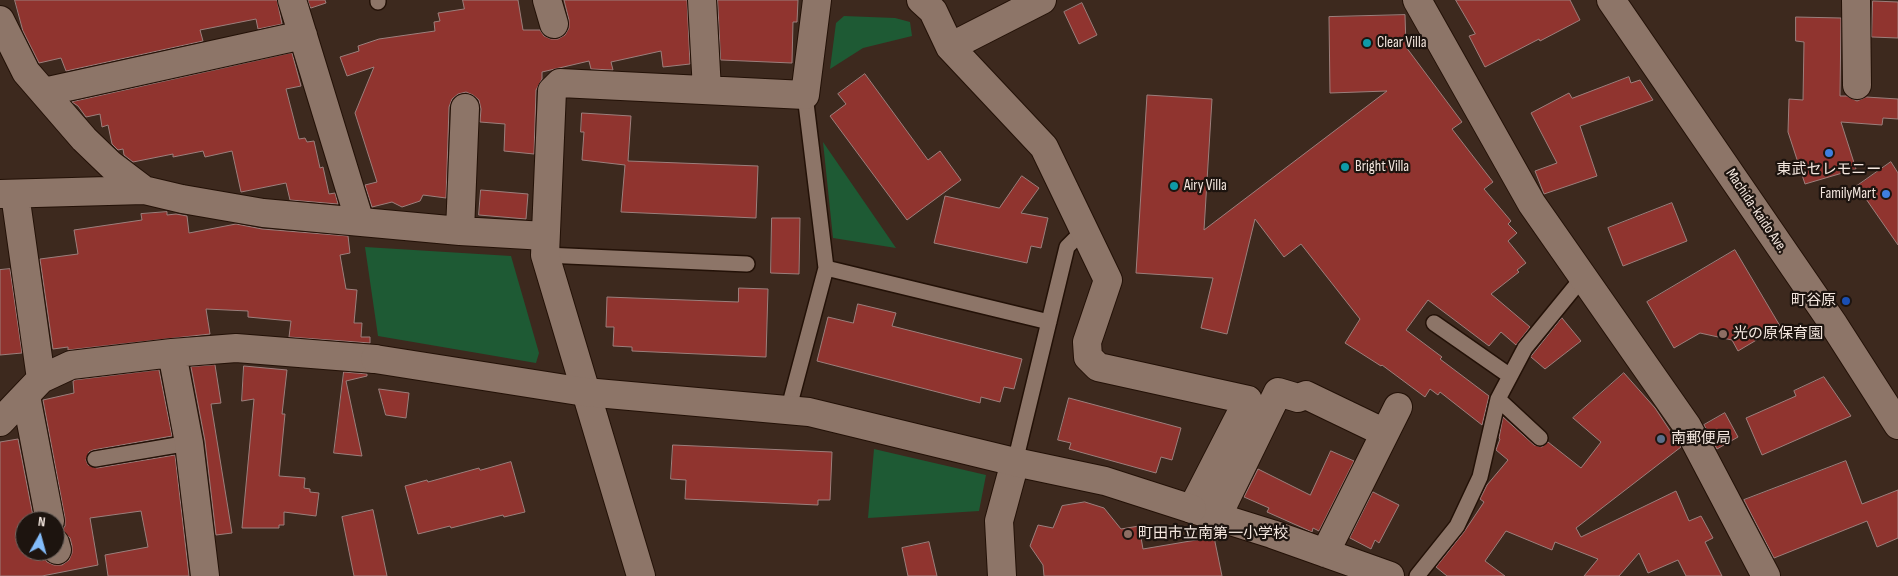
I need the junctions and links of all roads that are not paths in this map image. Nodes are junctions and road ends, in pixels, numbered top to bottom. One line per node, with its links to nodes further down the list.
1 (292, 0): 11 (street)
2 (702, 0): 14 (street)
3 (817, 0): 16 (street)
4 (921, 0): 12 (street)
5 (1042, 0): 9 (street)
6 (1417, 0): 26 (street)
7 (1611, 0): 37 (street, Machida-kaido Ave.)
8 (1856, 0): 13 (street)
9 (1000, 9): 12 (street)
10 (0, 20): 15 (street)
11 (303, 36): 15 (street); 20 (street)
12 (950, 47): 21 (street)
13 (1857, 85)
14 (707, 90): 16 (street); 23 (street)
15 (44, 92): 18 (street)
16 (805, 95): 25 (lane)
17 (465, 108): 22 (street)
18 (144, 190): 19 (street); 20 (street)
19 (7, 194): 31 (street)
20 (360, 222): 22 (street)
21 (1084, 230): 27 (lane); 43 (street)
22 (460, 231): 23 (street)
23 (545, 245): 24 (lane); 32 (street)
24 (747, 264)
25 (826, 268): 27 (lane); 35 (lane)
26 (1583, 277): 30 (lane); 52 (street)
27 (1049, 322): 42 (lane)
28 (1434, 322): 30 (lane)
29 (172, 353): 31 (street); 32 (street); 40 (street)
30 (1510, 376): 33 (lane)
31 (33, 388): 36 (street); 44 (street)
32 (585, 392): 35 (street); 48 (street)
33 (1498, 398): 39 (lane); 51 (lane)
34 (1398, 408): 38 (street)
35 (788, 411): 42 (street)
36 (0, 422)
37 (1898, 425)
38 (1385, 433): 45 (street); 46 (street)
39 (1540, 438)
40 (188, 443): 41 (lane); 47 (street)
41 (95, 459)
42 (1015, 462): 43 (street); 49 (street)
43 (1192, 509): 45 (street)
44 (49, 511)
45 (1217, 517): 46 (street)
46 (1325, 553): 50 (street)
47 (205, 576)
48 (641, 576)
49 (1002, 576)
50 (1390, 576)
51 (1417, 576)
52 (1766, 576)

